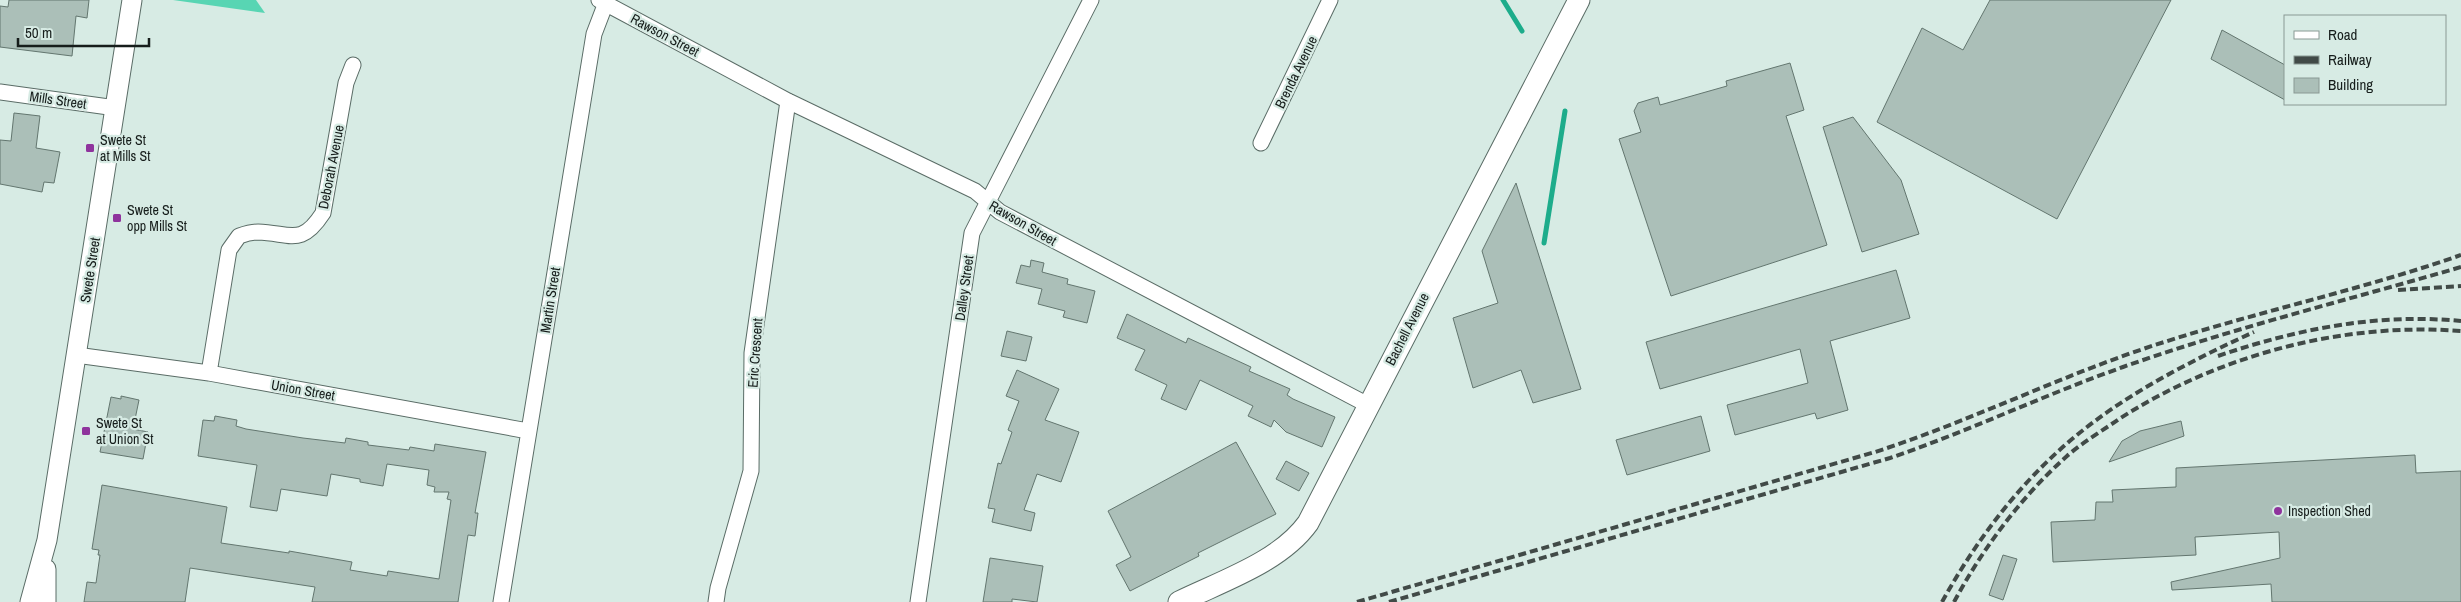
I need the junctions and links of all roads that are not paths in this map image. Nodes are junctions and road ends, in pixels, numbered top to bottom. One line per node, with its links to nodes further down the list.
1 (132, 0): 9 (street, Swete Street)
2 (1092, 0): 11 (street, Dalley Street)
3 (1330, 0): 10 (street, Brenda Avenue)
4 (1578, 0): 14 (main road, Bachell Avenue)
5 (604, 1): 8 (street, Rawson Street); 15 (street, Martin Street)
6 (353, 66): 13 (street, Deborah Avenue)
7 (0, 92): 9 (street, Mills Street)
8 (788, 101): 11 (street, Rawson Street); 20 (street, Eric Crescent)
9 (116, 108): 12 (street, Swete Street)
10 (1261, 143)
11 (986, 202): 14 (street, Rawson Street); 21 (street, Dalley Street)
12 (76, 355): 13 (street, Union Street); 16 (street, Swete Street)
13 (209, 373): 15 (street, Union Street)
14 (1368, 405): 22 (main road, Bachell Avenue)
15 (528, 431): 19 (street, Martin Street)
16 (47, 540): 17 (street, Swete Street); 18 (street, Swete Street)
17 (30, 602)
18 (46, 602)
19 (501, 602)
20 (716, 602)
21 (918, 602)
22 (1180, 602)

